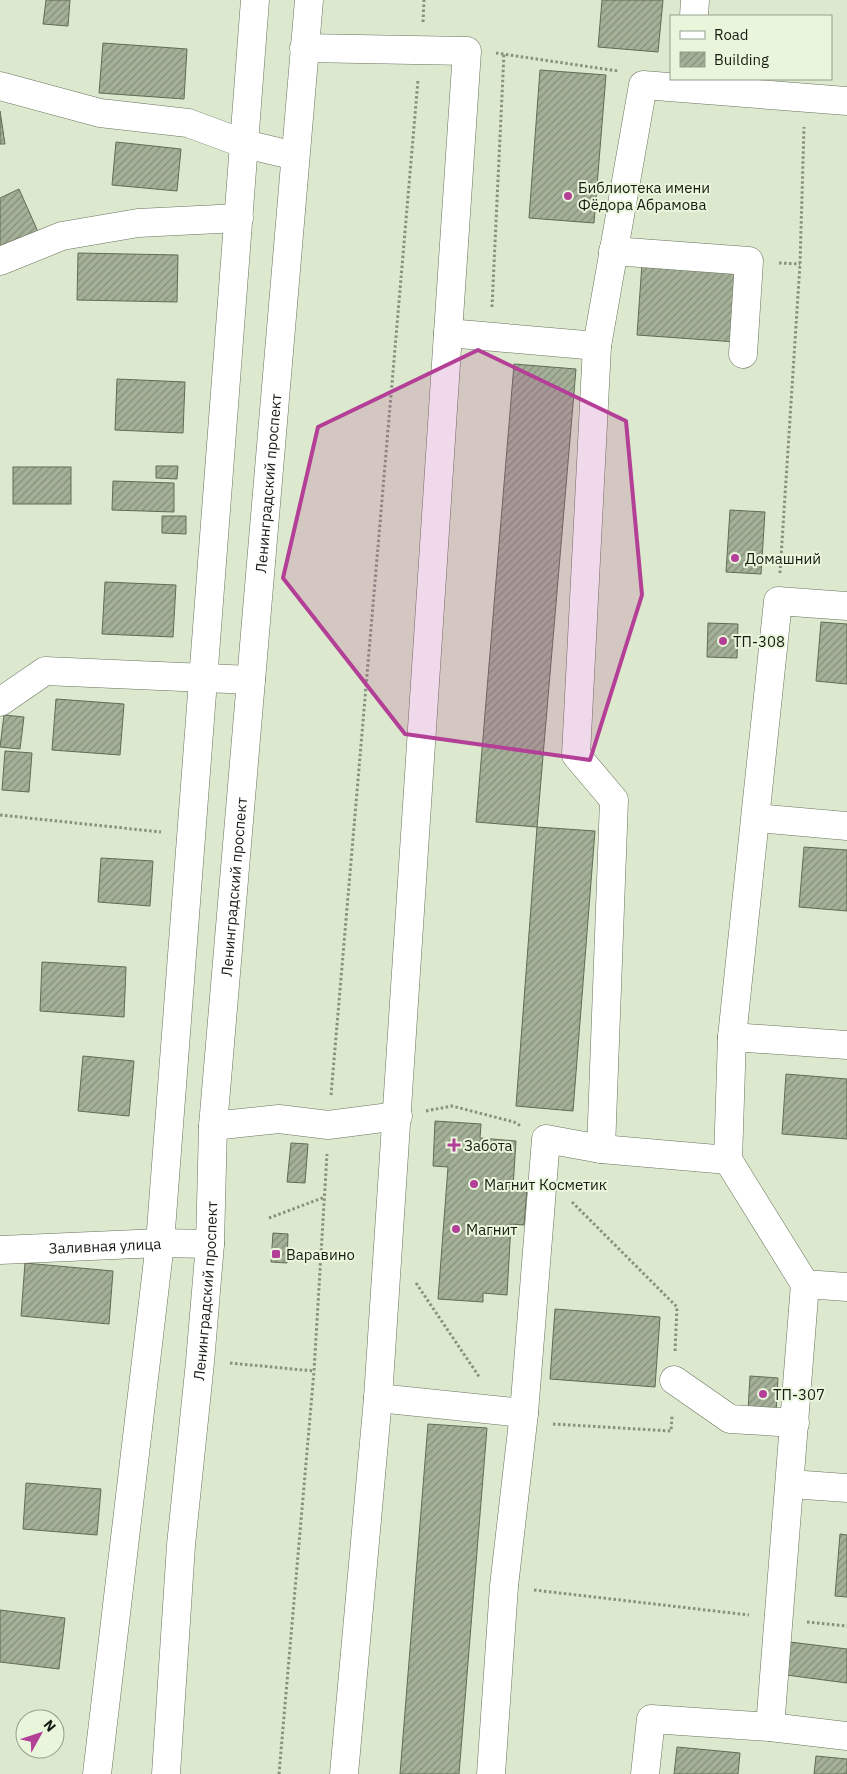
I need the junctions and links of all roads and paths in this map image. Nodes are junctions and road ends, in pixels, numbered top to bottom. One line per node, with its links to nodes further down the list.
1 (255, 0): 15 (main road)
2 (308, 0): 6 (main road, Ленинградский проспект)
3 (424, 0): 7 (path)
4 (695, 0): 5 (main road)
5 (694, 15)
6 (304, 48): 7 (main road); 16 (main road, Ленинградский проспект)
7 (421, 49): 8 (main road); 36 (path)
8 (467, 51): 9 (path); 20 (main road)
9 (504, 53): 11 (path); 21 (path)
10 (691, 84): 11 (main road); 13 (main road)
11 (643, 85): 18 (main road)
12 (0, 86): 15 (main road)
13 (804, 98): 14 (main road); 24 (path)
14 (847, 101)
15 (245, 144): 16 (main road); 17 (main road)
16 (295, 156): 27 (main road, Ленинградский проспект)
17 (239, 218): 19 (main road); 26 (main road)
18 (613, 251): 22 (main road); 23 (main road)
19 (0, 261)
20 (448, 333): 21 (main road); 35 (main road)
21 (490, 338): 22 (main road)
22 (597, 346): 39 (main road)
23 (743, 354)
24 (778, 601): 25 (main road); 30 (main road)
25 (847, 606)
26 (203, 679): 27 (main road); 28 (main road); 32 (main road)
27 (251, 680): 37 (main road, Ленинградский проспект)
28 (0, 702)
29 (0, 815): 32 (path)
30 (757, 818): 31 (main road); 33 (main road)
31 (847, 826)
32 (192, 836): 44 (main road)
33 (732, 1037): 34 (main road); 40 (main road)
34 (847, 1045)
35 (398, 1116): 36 (main road); 38 (path); 45 (main road)
36 (328, 1125): 37 (main road); 42 (path)
37 (214, 1126): 46 (main road, Ленинградский проспект)
38 (546, 1139): 39 (main road); 41 (main road)
39 (601, 1149): 40 (main road)
40 (728, 1160): 48 (main road)
41 (544, 1173): 52 (path); 54 (main road)
42 (325, 1197): 43 (path); 51 (path)
43 (270, 1218)
44 (160, 1243): 46 (main road, Заливная улица); 47 (main road, Заливная улица); 63 (main road)
45 (388, 1243): 53 (main road); 54 (path)
46 (210, 1244): 50 (main road, Ленинградский проспект)
47 (0, 1250)
48 (805, 1284): 49 (main road); 55 (main road)
49 (847, 1287)
50 (200, 1362): 51 (path); 64 (main road, Ленинградский проспект)
51 (314, 1371): 65 (path)
52 (674, 1380): 54 (path); 55 (main road)
53 (378, 1398): 54 (main road); 66 (main road)
54 (516, 1415): 58 (main road)
55 (795, 1423): 56 (main road)
56 (790, 1484): 57 (main road); 59 (main road)
57 (847, 1488)
58 (504, 1586): 59 (path); 67 (main road)
59 (779, 1619): 60 (path); 61 (main road)
60 (847, 1626)
61 (770, 1727): 62 (main road); 68 (main road)
62 (847, 1736)
63 (97, 1774)
64 (166, 1774)
65 (279, 1774)
66 (344, 1774)
67 (492, 1774)
68 (645, 1774)

